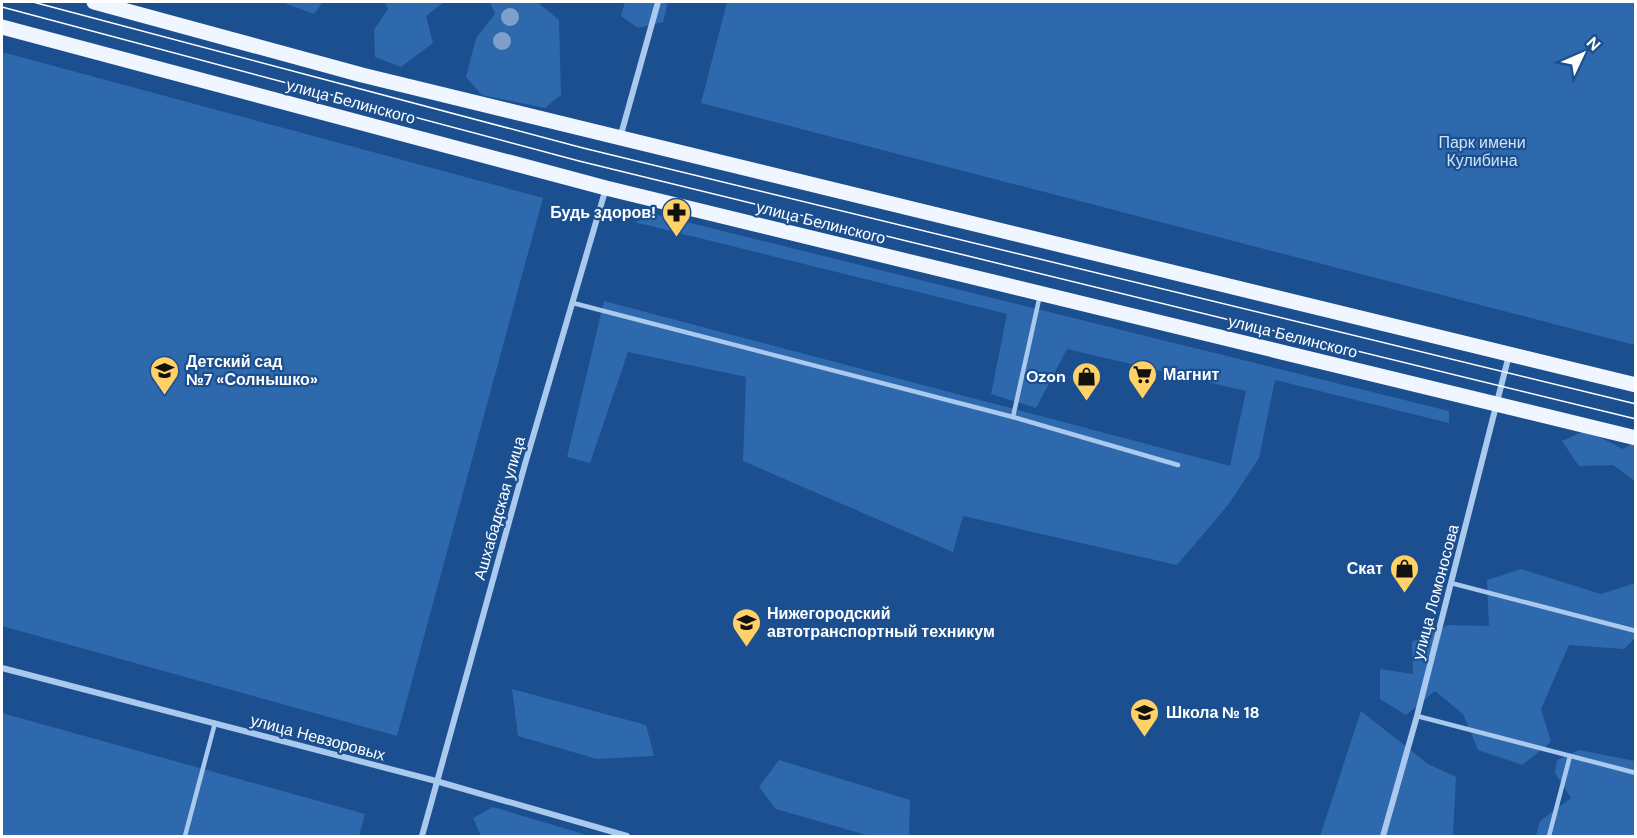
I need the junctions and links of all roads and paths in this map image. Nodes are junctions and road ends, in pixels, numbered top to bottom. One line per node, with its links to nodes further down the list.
1 (94, 2): 4 (main road, улица Белинского)
2 (658, 2): 4 (street)
3 (2, 27): 5 (main road, улица Белинского)
4 (620, 138): 8 (main road, улица Белинского)
5 (606, 188): 6 (main road, улица Белинского); 7 (street, Ашхабадская улица)
6 (1040, 293): 10 (main road, улица Белинского); 11 (lane)
7 (573, 303): 11 (lane); 21 (street, Ашхабадская улица)
8 (1509, 354): 9 (main road, улица Белинского); 10 (street, улица Ломоносова)
9 (1635, 385)
10 (1497, 405): 12 (main road, улица Белинского); 14 (street, улица Ломоносова)
11 (1013, 417): 13 (lane)
12 (1635, 438)
13 (1178, 465)
14 (1451, 583): 15 (lane); 17 (street, улица Ломоносова)
15 (1635, 631)
16 (2, 668): 18 (street, улица Невзоровых)
17 (1416, 716): 19 (lane); 25 (street, улица Ломоносова)
18 (214, 723): 21 (street, улица Невзоровых); 22 (lane)
19 (1570, 756): 20 (lane); 26 (lane)
20 (1635, 773)
21 (436, 781): 23 (street, Ашхабадская улица); 24 (street, улица Невзоровых)
22 (185, 837)
23 (422, 837)
24 (627, 837)
25 (1383, 837)
26 (1549, 837)

